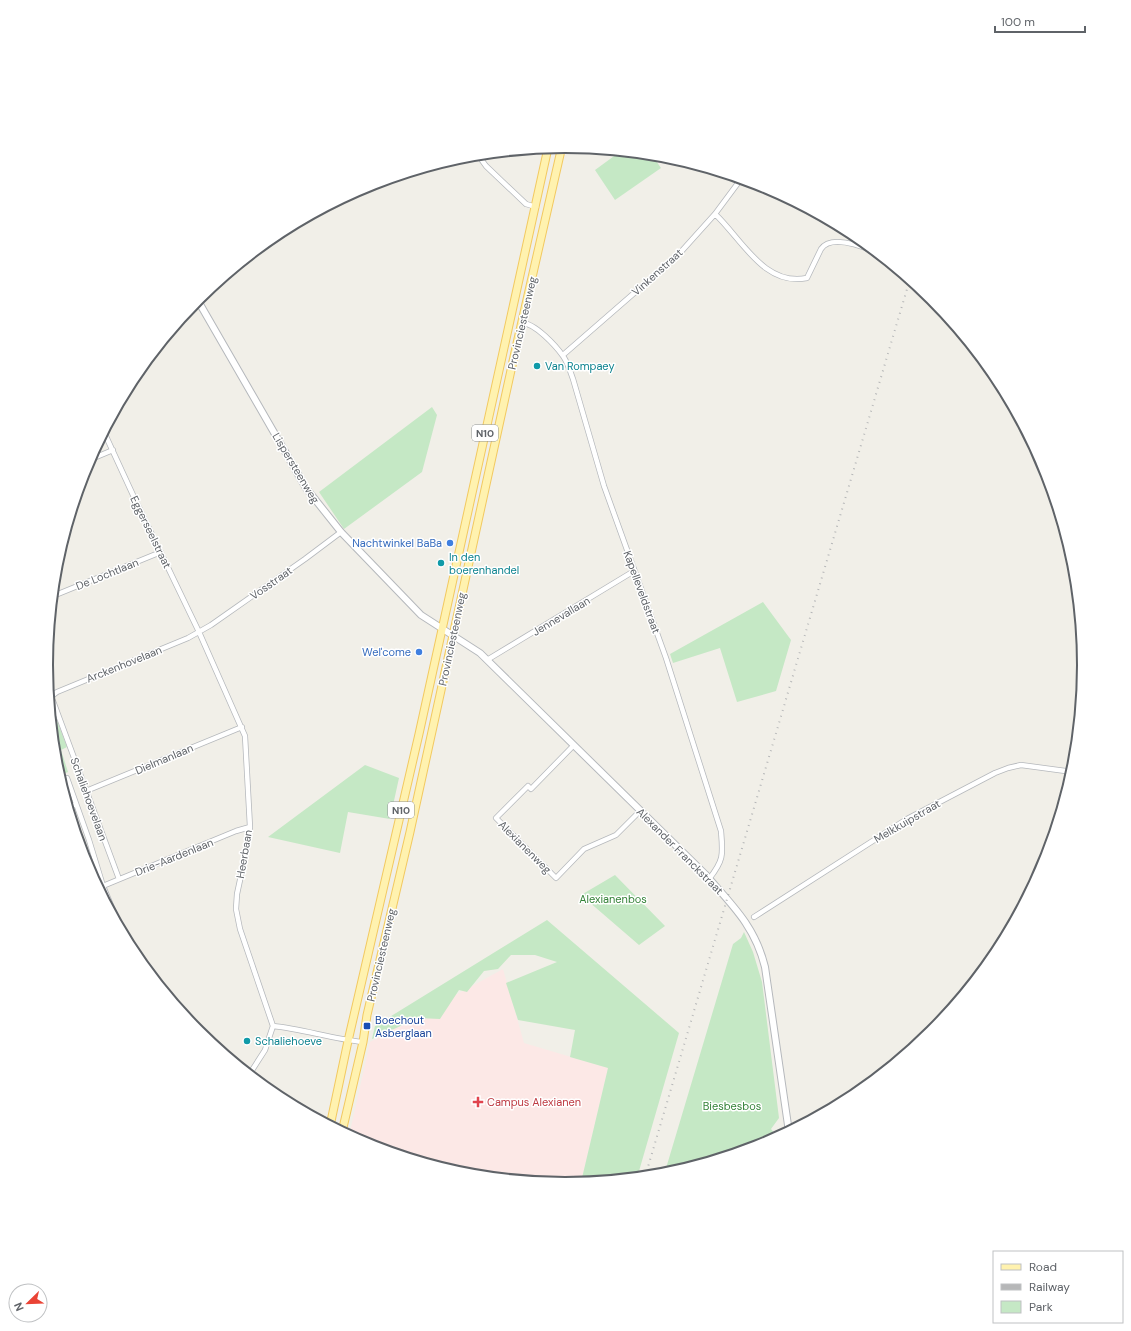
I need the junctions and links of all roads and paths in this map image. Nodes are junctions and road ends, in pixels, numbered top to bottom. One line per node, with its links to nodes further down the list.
1 (560, 153): 10 (main road, Provinciesteenweg / N10)
2 (547, 154): 5 (main road, Provinciesteenweg / N10)
3 (482, 160): 5 (street)
4 (738, 183): 6 (street, Vinkenstraat)
5 (536, 207): 8 (main road, Provinciesteenweg / N10)
6 (715, 214): 7 (street); 12 (street, Vinkenstraat)
7 (858, 245)
8 (516, 298): 10 (main road); 20 (main road, Provinciesteenweg / N10)
9 (200, 306): 16 (street, Lispersteenweg)
10 (526, 308): 11 (main road, Provinciesteenweg / N10)
11 (522, 323): 12 (street, Kapelleveldstraat); 22 (main road, Provinciesteenweg / N10)
12 (563, 355): 18 (street, Kapelleveldstraat)
13 (107, 438): 14 (street, Eggerseelstraat)
14 (113, 450): 15 (street); 17 (street, Eggerseelstraat)
15 (98, 456)
16 (340, 532): 20 (street, Lispersteenweg); 21 (street, Vosstraat)
17 (161, 552): 19 (street, De Lochtlaan); 21 (street, Eggerseelstraat)
18 (634, 571): 23 (street, Jennevallaan); 37 (street, Kapelleveldstraat)
19 (58, 594)
20 (441, 629): 22 (street, Lispersteenweg); 41 (main road, Provinciesteenweg / N10)
21 (199, 632): 24 (street, Arckenhovelaan); 26 (street, Heerbaan)
22 (453, 636): 23 (street, Alexander Franckstraat); 42 (main road, Provinciesteenweg / N10)
23 (487, 660): 27 (street, Alexander Franckstraat)
24 (54, 694)
25 (55, 705): 30 (street, Schaliehoevelaan)
26 (242, 727): 30 (street, Dielmanlaan); 34 (street, Heerbaan)
27 (574, 745): 33 (street, Alexander Franckstraat); 33 (street, Alexianenweg)
28 (1067, 771): 39 (street, Melkkuipstraat)
29 (67, 778): 31 (street, Schaliehoevelaan)
30 (86, 792): 36 (street, Schaliehoevelaan)
31 (76, 804): 32 (street); 35 (street, Schaliehoevelaan)
32 (72, 806)
33 (640, 811): 37 (street, Alexander Franckstraat)
34 (250, 827): 36 (street, Drie-Aardenlaan); 40 (street, Heerbaan)
35 (98, 874)
36 (119, 879): 38 (street, Drie-Aardenlaan)
37 (710, 879): 46 (street, Alexander Franckstraat)
38 (103, 886)
39 (754, 917)
40 (273, 1026): 41 (street); 43 (street)
41 (348, 1041): 42 (street); 44 (main road, Provinciesteenweg / N10)
42 (362, 1042): 45 (main road, Provinciesteenweg / N10)
43 (252, 1070)
44 (331, 1121)
45 (343, 1127)
46 (788, 1127)

